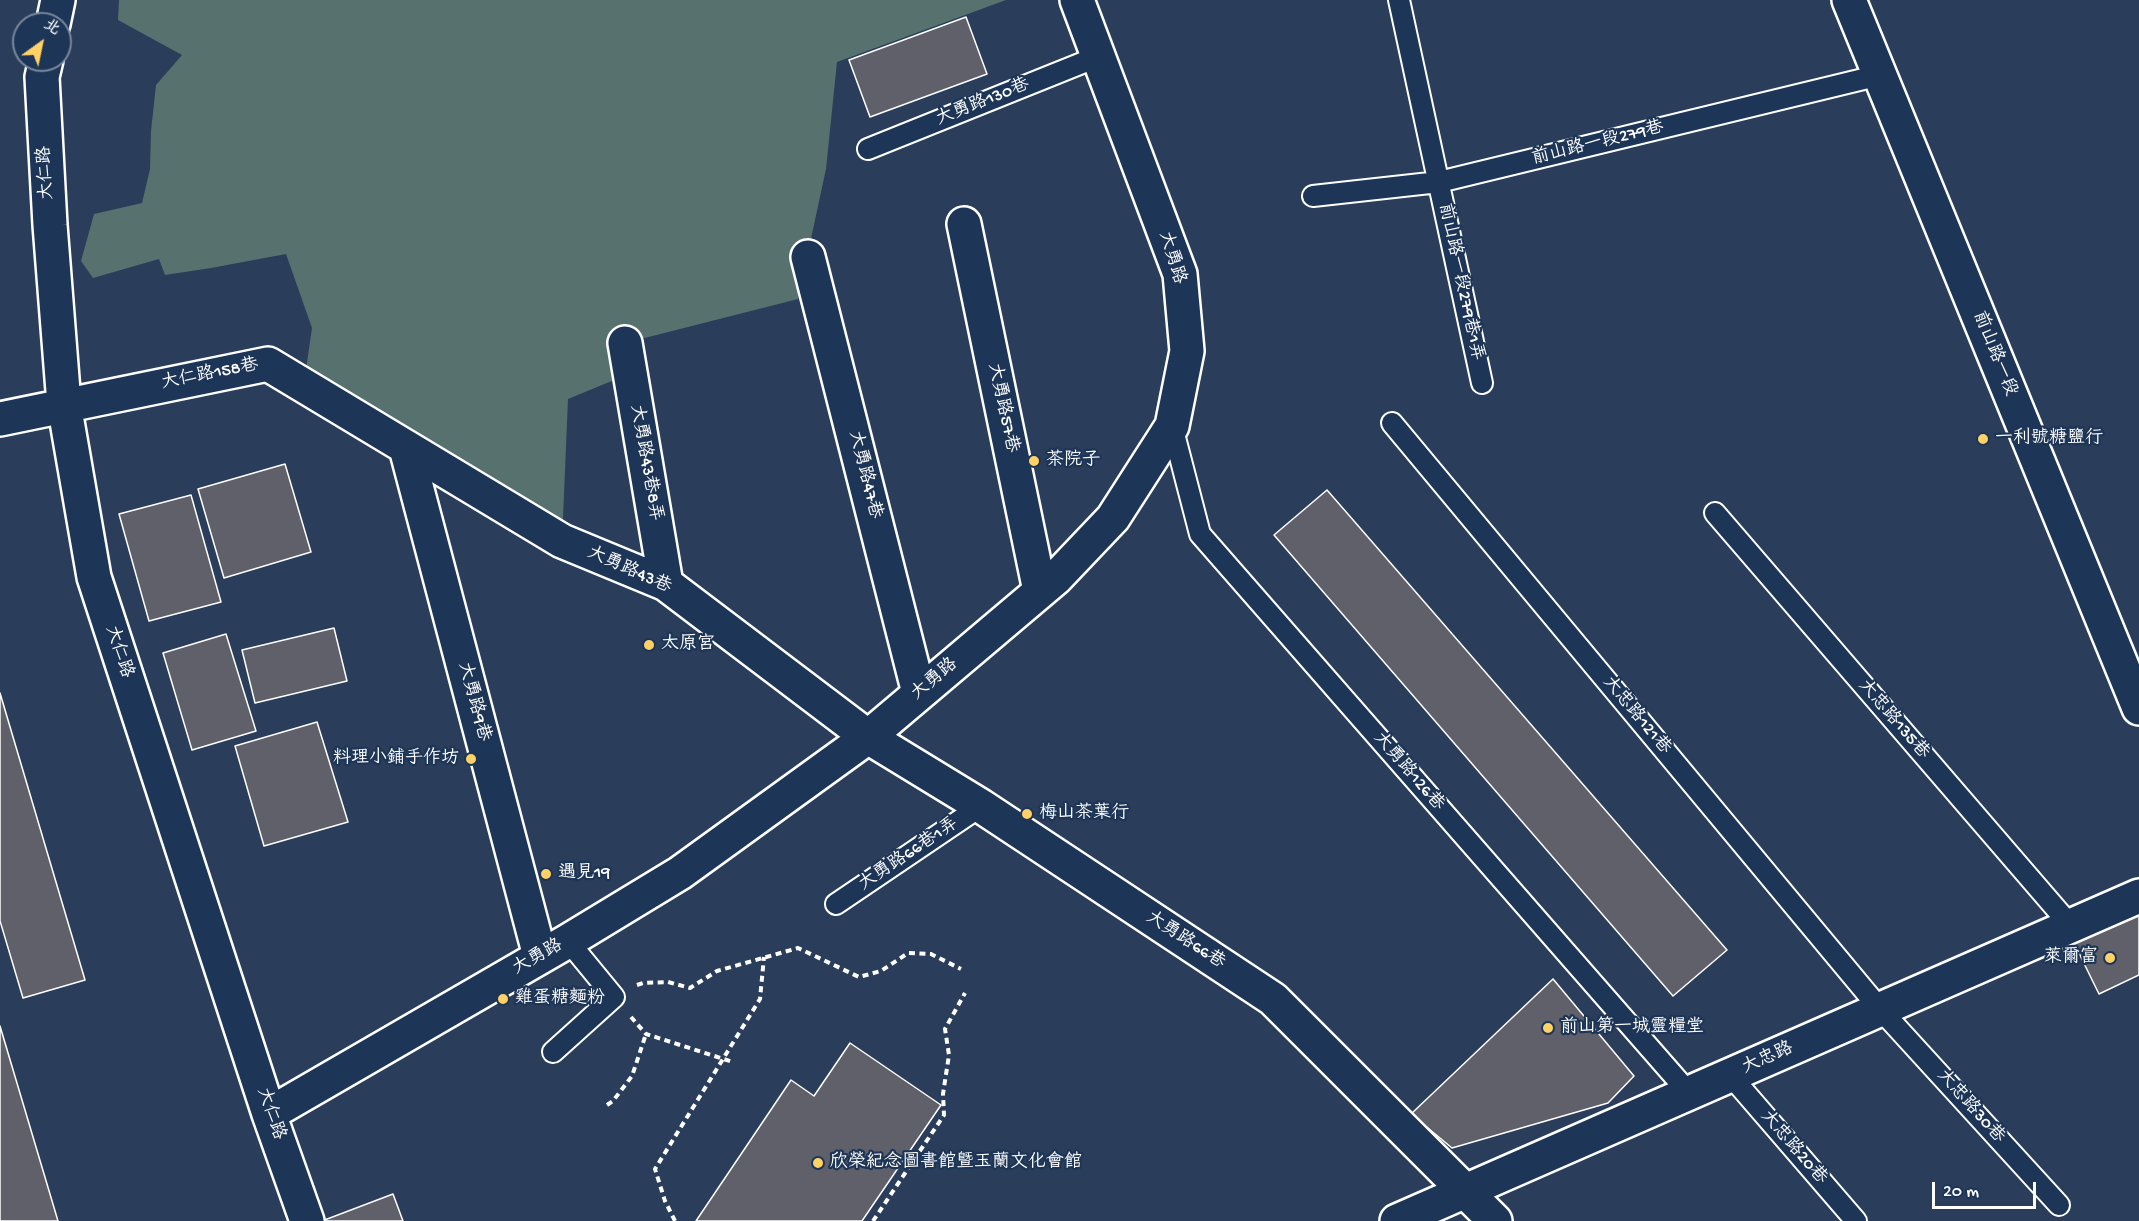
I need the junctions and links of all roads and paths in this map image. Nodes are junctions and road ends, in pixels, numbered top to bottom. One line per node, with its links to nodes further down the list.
1 (1077, 0): 4 (street, 大勇路)
2 (1400, 0): 8 (lane, 前山路一段279巷1弄)
3 (1849, 0): 6 (street, 前山路一段)
4 (1097, 57): 7 (lane, 大勇路130巷); 17 (street, 大勇路)
5 (43, 72): 14 (street, 大仁路)
6 (1880, 75): 8 (lane, 前山路一段279巷); 23 (street, 前山路一段)
7 (868, 149)
8 (1439, 182): 9 (lane, 前山路一段279巷); 13 (lane, 前山路一段279巷1弄)
9 (1313, 196)
10 (964, 224): 21 (street, 大勇路57巷)
11 (808, 257): 22 (street, 大勇路47巷)
12 (625, 343): 20 (street, 大勇路43巷8弄)
13 (1482, 382)
14 (64, 404): 15 (street, 大仁路158巷); 18 (street, 大仁路158巷); 43 (street, 大仁路)
15 (0, 419)
16 (1392, 423): 35 (lane, 大忠路121巷)
17 (1172, 426): 21 (street, 大勇路); 41 (lane, 大勇路126巷)
18 (406, 448): 20 (street, 大勇路43巷); 30 (street, 大勇路9巷)
19 (1715, 513): 28 (lane, 大忠路135巷)
20 (666, 584): 24 (street, 大勇路43巷)
21 (1040, 591): 22 (street, 大勇路)
22 (919, 693): 24 (street, 大勇路)
23 (2139, 708)
24 (868, 737): 25 (street, 大勇路66巷); 29 (street, 大勇路)
25 (981, 806): 27 (lane, 大勇路66巷1弄); 44 (street, 大勇路66巷)
26 (2139, 896): 28 (street, 大忠路)
27 (836, 904)
28 (2071, 926): 35 (street, 大忠路)
29 (568, 940): 30 (street, 大勇路); 34 (lane)
30 (540, 956): 43 (street, 大勇路)
31 (764, 957): 32 (path); 34 (path); 38 (path)
32 (961, 969)
33 (965, 993): 48 (path)
34 (614, 997): 36 (path); 37 (lane)
35 (1880, 1009): 40 (street, 大忠路); 45 (lane, 大忠路30巷)
36 (646, 1034): 38 (path); 42 (path)
37 (553, 1052)
38 (722, 1058): 39 (path); 47 (path)
39 (733, 1062)
40 (1730, 1075): 41 (street, 大忠路); 51 (lane, 大忠路20巷)
41 (1689, 1093): 44 (street, 大忠路)
42 (607, 1105)
43 (269, 1114): 46 (street, 大仁路)
44 (1466, 1190): 49 (street, 大忠路); 50 (street, 大勇路66巷)
45 (2059, 1205)
46 (307, 1221)
47 (675, 1221)
48 (873, 1221)
49 (1396, 1221)
50 (1495, 1221)
51 (1856, 1221)

